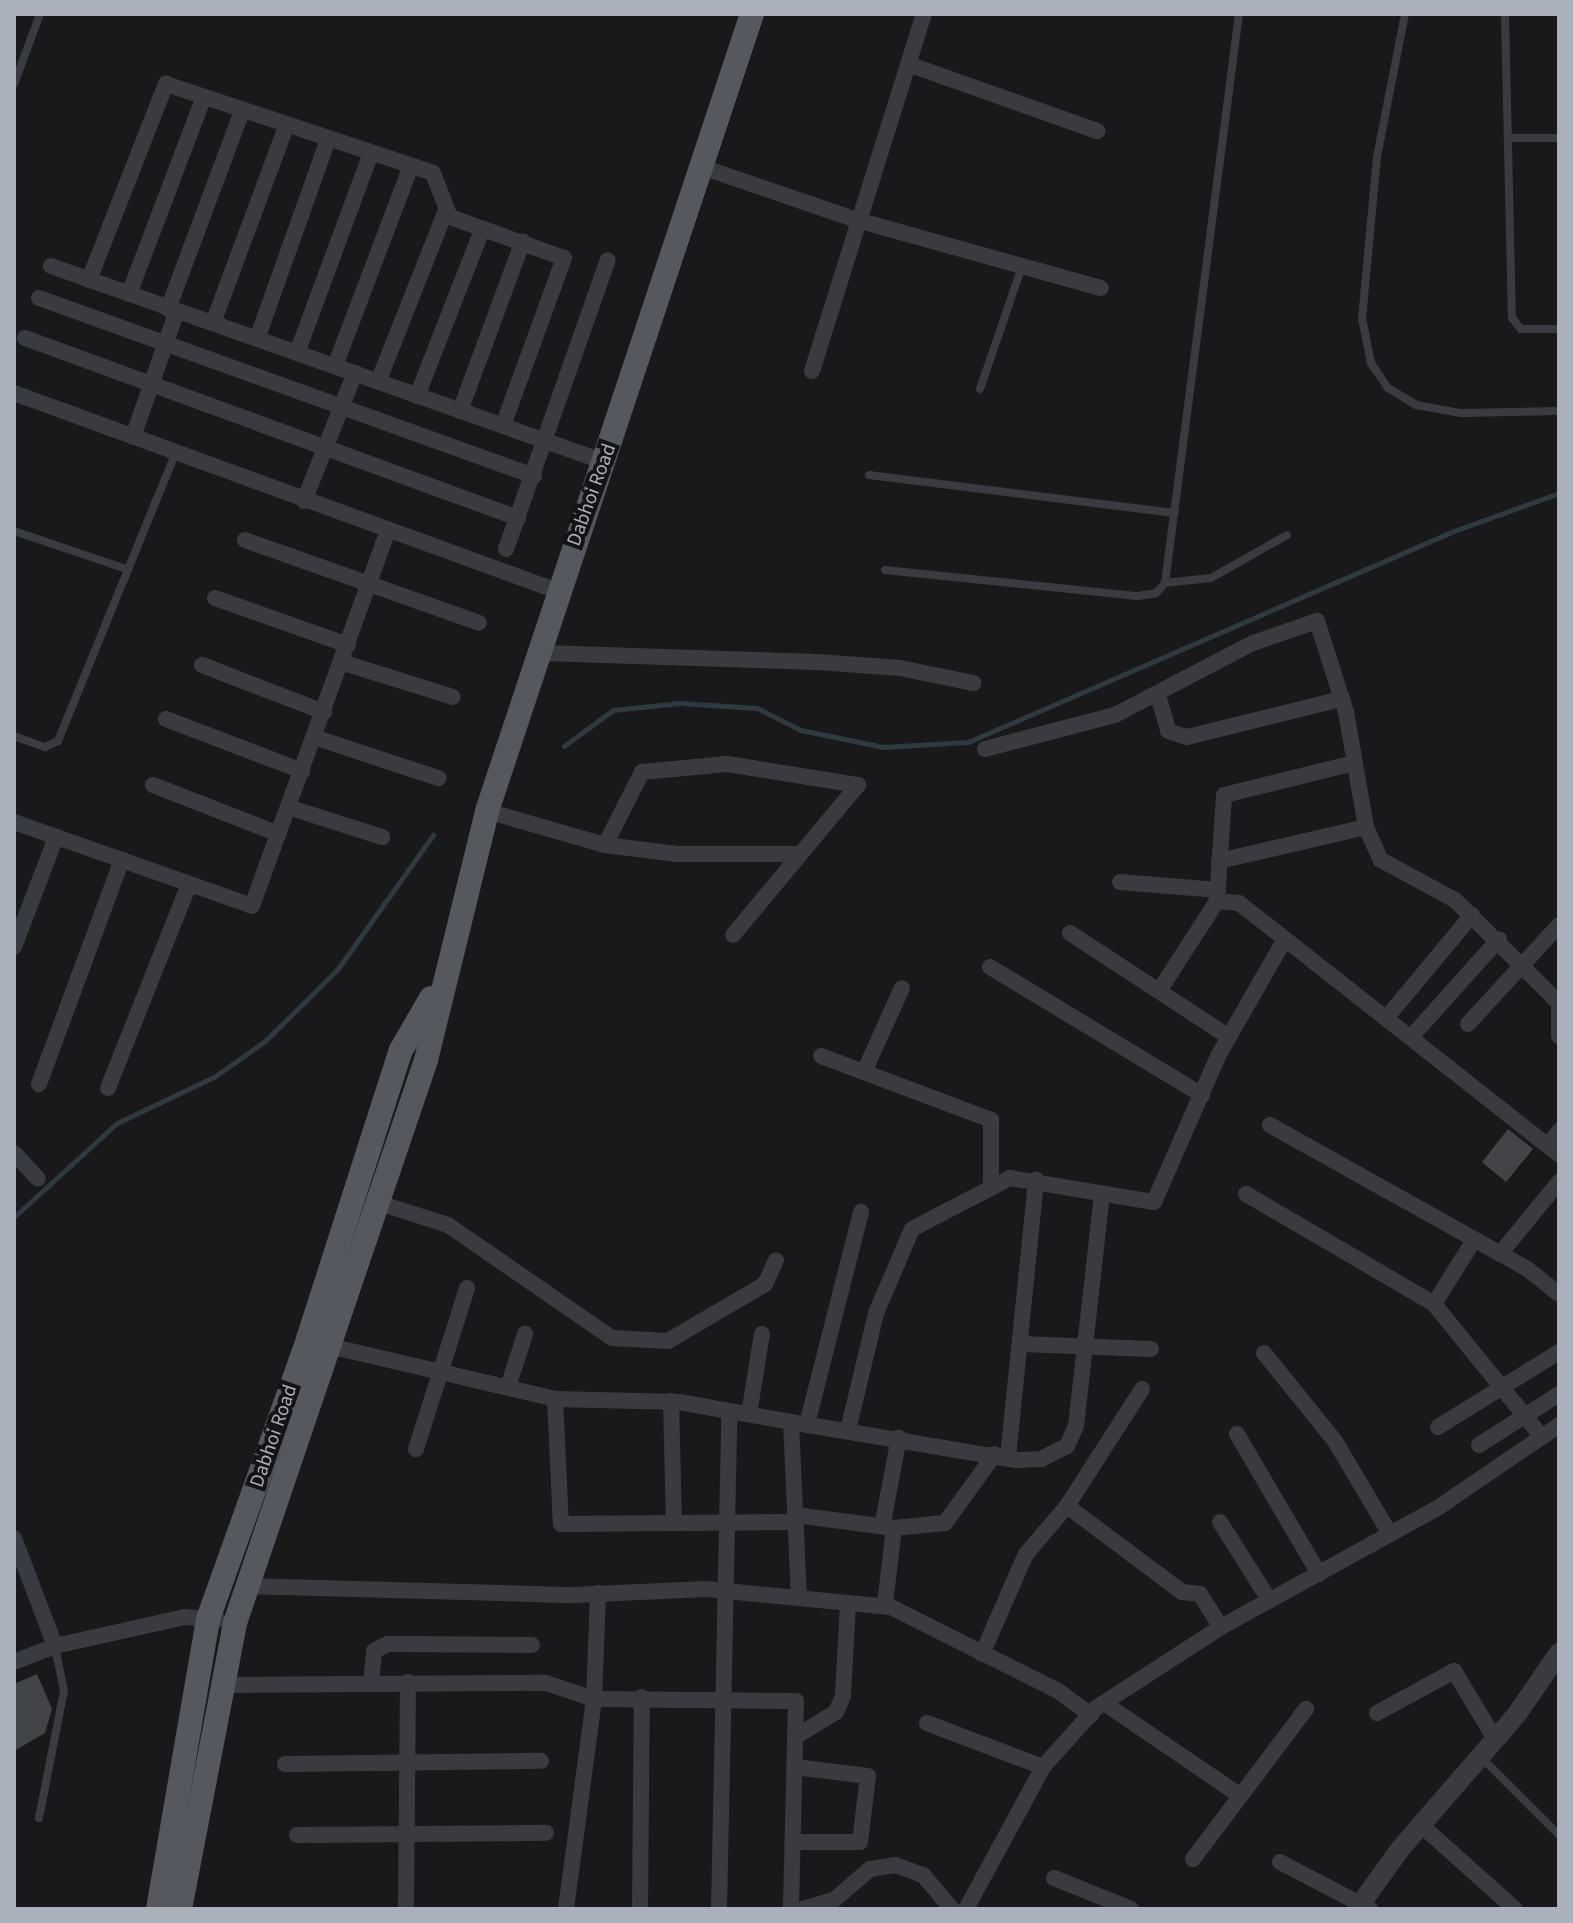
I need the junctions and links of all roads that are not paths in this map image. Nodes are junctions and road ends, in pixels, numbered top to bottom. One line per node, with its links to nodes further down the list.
1 (40, 14): 8 (lane)
2 (752, 14): 18 (main road, Dabhoi Road)
3 (924, 14): 7 (street)
4 (1239, 14): 57 (lane)
5 (1405, 14): 47 (lane)
6 (1505, 14): 13 (lane)
7 (908, 64): 12 (street); 20 (street)
8 (14, 84)
9 (204, 97): 10 (street); 26 (street); 28 (street)
10 (242, 111): 11 (street); 30 (street)
11 (286, 127): 15 (street); 31 (street)
12 (1097, 131)
13 (1508, 138): 14 (lane); 32 (lane)
14 (1559, 138)
15 (328, 140): 16 (street); 34 (street)
16 (371, 153): 17 (street); 36 (street)
17 (411, 166): 19 (street); 37 (street)
18 (699, 166): 20 (street); 53 (main road, Dabhoi Road)
19 (445, 213): 21 (street); 40 (street)
20 (857, 220): 25 (street); 38 (street)
21 (483, 228): 22 (street); 44 (street)
22 (523, 241): 46 (street); 48 (street)
23 (608, 260): 50 (street)
24 (51, 266): 26 (street)
25 (1022, 266): 27 (street); 42 (lane)
26 (89, 280): 28 (street)
27 (1101, 288)
28 (129, 294): 30 (street)
29 (39, 298): 35 (street)
30 (173, 310): 31 (street); 35 (street)
31 (213, 323): 34 (street)
32 (1559, 329)
33 (25, 338): 41 (street)
34 (257, 339): 36 (street)
35 (165, 345): 41 (street); 45 (street)
36 (297, 353): 37 (street)
37 (335, 366): 39 (street)
38 (812, 371)
39 (355, 373): 40 (street); 45 (street)
40 (378, 382): 44 (street)
41 (151, 383): 49 (street); 51 (street)
42 (980, 389)
43 (14, 393): 49 (street)
44 (417, 396): 46 (street)
45 (341, 407): 51 (street); 55 (street)
46 (460, 411): 48 (street)
47 (1559, 411)
48 (503, 426): 50 (street)
49 (133, 437): 52 (street)
50 (547, 441): 53 (street); 55 (street)
51 (325, 448): 56 (street); 58 (street)
52 (175, 455): 56 (street); 64 (lane)
53 (605, 462): 68 (main road, Dabhoi Road)
54 (869, 475): 57 (lane)
55 (534, 476): 58 (street)
56 (304, 501): 60 (street)
57 (1175, 513): 66 (lane)
58 (518, 518): 63 (street)
59 (14, 531): 64 (lane)
60 (388, 531): 67 (street); 68 (street)
61 (1287, 535): 66 (lane)
62 (245, 540): 67 (street)
63 (506, 549)
64 (129, 570): 81 (lane)
65 (885, 570): 66 (lane)
66 (1165, 583)
67 (370, 585): 70 (street); 71 (street)
68 (557, 591): 72 (main road, Dabhoi Road)
69 (215, 598): 71 (street)
70 (479, 623)
71 (348, 645): 73 (street)
72 (542, 653): 75 (street); 89 (main road, Dabhoi Road)
73 (341, 662): 77 (street); 79 (street)
74 (202, 665): 79 (street)
75 (973, 683)
76 (1158, 695): 78 (street); 78 (street); 83 (street)
77 (453, 697)
78 (1342, 699): 84 (street)
79 (324, 712): 82 (street)
80 (166, 719): 85 (street)
81 (14, 736)
82 (314, 737): 85 (street); 86 (street)
83 (985, 749)
84 (1354, 763): 91 (street); 98 (street)
85 (302, 771): 88 (street)
86 (438, 778)
87 (153, 785): 92 (street)
88 (288, 807): 92 (street); 94 (street)
89 (487, 811): 95 (street); 111 (main road, Dabhoi Road)
90 (14, 822): 93 (street)
91 (1366, 827): 98 (street); 102 (street)
92 (279, 834): 100 (street)
93 (56, 837): 97 (street); 108 (street)
94 (382, 837)
95 (605, 845): 96 (street); 96 (street)
96 (800, 854): 105 (street)
97 (122, 860): 100 (street); 122 (street)
98 (1219, 861): 101 (street)
99 (1120, 882): 101 (street)
100 (189, 884): 123 (street)
101 (1218, 896): 106 (street); 113 (street)
102 (1472, 915): 107 (street); 115 (street)
103 (1559, 925): 109 (street)
104 (1070, 933): 113 (street)
105 (733, 935)
106 (1285, 939): 115 (street); 119 (street)
107 (1499, 939): 109 (street); 117 (street)
108 (14, 947)
109 (1522, 961): 114 (street); 116 (street)
110 (990, 967): 124 (street)
111 (442, 978): 135 (main road, Dabhoi Road); 145 (main road, Dabhoi Road)
112 (902, 988): 121 (street)
113 (1159, 991): 119 (street)
114 (1559, 1008): 118 (street)
115 (1387, 1017): 117 (street)
116 (1468, 1024)
117 (1412, 1036): 127 (street)
118 (1559, 1036)
119 (1229, 1037): 124 (street)
120 (821, 1056): 121 (street)
121 (864, 1072): 132 (street)
122 (39, 1084)
123 (108, 1088)
124 (1202, 1095): 133 (street)
125 (1270, 1125): 137 (street)
126 (1559, 1131): 127 (street)
127 (1554, 1151)
128 (14, 1153): 129 (street)
129 (38, 1179)
130 (1036, 1179): 132 (street); 133 (street); 146 (street)
131 (1559, 1182): 138 (street)
132 (991, 1188): 164 (street)
133 (1102, 1193): 147 (street)
134 (1246, 1194): 142 (street)
135 (376, 1202): 139 (street); 145 (main road, Dabhoi Road)
136 (861, 1212): 161 (street)
137 (1474, 1240): 138 (street); 142 (street)
138 (1500, 1254): 141 (street)
139 (776, 1260)
140 (467, 1288): 151 (street)
141 (1559, 1294)
142 (1434, 1304): 153 (street)
143 (525, 1334): 152 (street)
144 (762, 1334): 159 (street)
145 (318, 1343): 151 (street); 180 (main road, Dabhoi Road); 187 (main road, Dabhoi Road)
146 (1021, 1344): 147 (street); 170 (street)
147 (1083, 1347): 148 (street); 170 (street)
148 (1151, 1349)
149 (1559, 1352): 153 (street)
150 (1264, 1353): 177 (street)
151 (441, 1372): 152 (street); 169 (street)
152 (508, 1387): 156 (street)
153 (1503, 1388): 160 (street); 163 (street)
154 (1142, 1389): 171 (street)
155 (1559, 1394): 160 (street)
156 (555, 1399): 157 (street); 174 (street)
157 (671, 1401): 158 (street); 174 (street)
158 (729, 1411): 159 (street); 172 (street)
159 (749, 1414): 161 (street)
160 (1526, 1417): 167 (street); 168 (street)
161 (799, 1423): 164 (street); 173 (street)
162 (1559, 1425): 167 (street)
163 (1438, 1427)
164 (848, 1430): 166 (street)
165 (1237, 1434): 179 (street)
166 (899, 1437): 170 (street); 176 (street)
167 (1542, 1437): 177 (street)
168 (1479, 1445)
169 (416, 1449)
170 (1001, 1456): 176 (street)
171 (1067, 1506): 189 (street); 192 (street)
172 (731, 1518): 173 (street); 174 (street); 181 (street)
173 (795, 1518): 176 (street); 183 (street)
174 (674, 1520)
175 (1220, 1522): 184 (street)
176 (888, 1525): 186 (street)
177 (1390, 1534): 179 (street)
178 (14, 1538): 191 (street)
179 (1319, 1574): 184 (street)
180 (247, 1586): 182 (street); 188 (main road, Dabhoi Road)
181 (728, 1591): 182 (street); 183 (street); 200 (street)
182 (598, 1593): 199 (street)
183 (799, 1598): 185 (street)
184 (1270, 1601): 189 (street)
185 (848, 1603): 186 (street); 206 (street)
186 (888, 1607): 192 (street)
187 (208, 1619): 188 (street); 191 (street); 226 (main road, Dabhoi Road)
188 (235, 1623): 197 (main road, Dabhoi Road)
189 (1221, 1627): 201 (street)
190 (532, 1645): 195 (street)
191 (55, 1646): 193 (street); 215 (lane)
192 (982, 1654): 204 (street)
193 (14, 1662)
194 (1556, 1662): 207 (street)
195 (371, 1682): 196 (street); 197 (street)
196 (408, 1682): 199 (street); 211 (street)
197 (223, 1685): 227 (main road, Dabhoi Road)
198 (642, 1697): 199 (street); 200 (street); 230 (street)
199 (594, 1699): 229 (street)
200 (718, 1701): 206 (street); 231 (street)
201 (1104, 1703): 204 (street); 214 (street)
202 (1306, 1709): 214 (street)
203 (1377, 1713): 207 (street)
204 (1091, 1715): 213 (street)
205 (927, 1723): 213 (street)
206 (795, 1737): 212 (street)
207 (1495, 1739): 208 (street)
208 (1480, 1756): 216 (street); 219 (lane)
209 (541, 1761): 211 (street)
210 (285, 1764): 211 (street)
211 (407, 1764): 220 (street)
212 (795, 1767): 221 (street); 221 (street)
213 (1043, 1767): 235 (street)
214 (1238, 1794): 222 (street)
215 (39, 1818)
216 (1421, 1825): 225 (street); 237 (street)
217 (546, 1833): 220 (street)
218 (297, 1835): 220 (street)
219 (1559, 1835)
220 (407, 1837): 228 (street)
221 (793, 1842): 232 (street)
222 (1193, 1859)
223 (1280, 1862): 225 (street)
224 (1054, 1878): 236 (street)
225 (1363, 1907)
226 (158, 1909)
227 (180, 1909)
228 (406, 1909)
229 (566, 1909)
230 (640, 1909)
231 (719, 1909)
232 (791, 1909)
233 (803, 1909): 234 (street)
234 (952, 1909)
235 (966, 1909)
236 (1131, 1909)
237 (1515, 1909)

